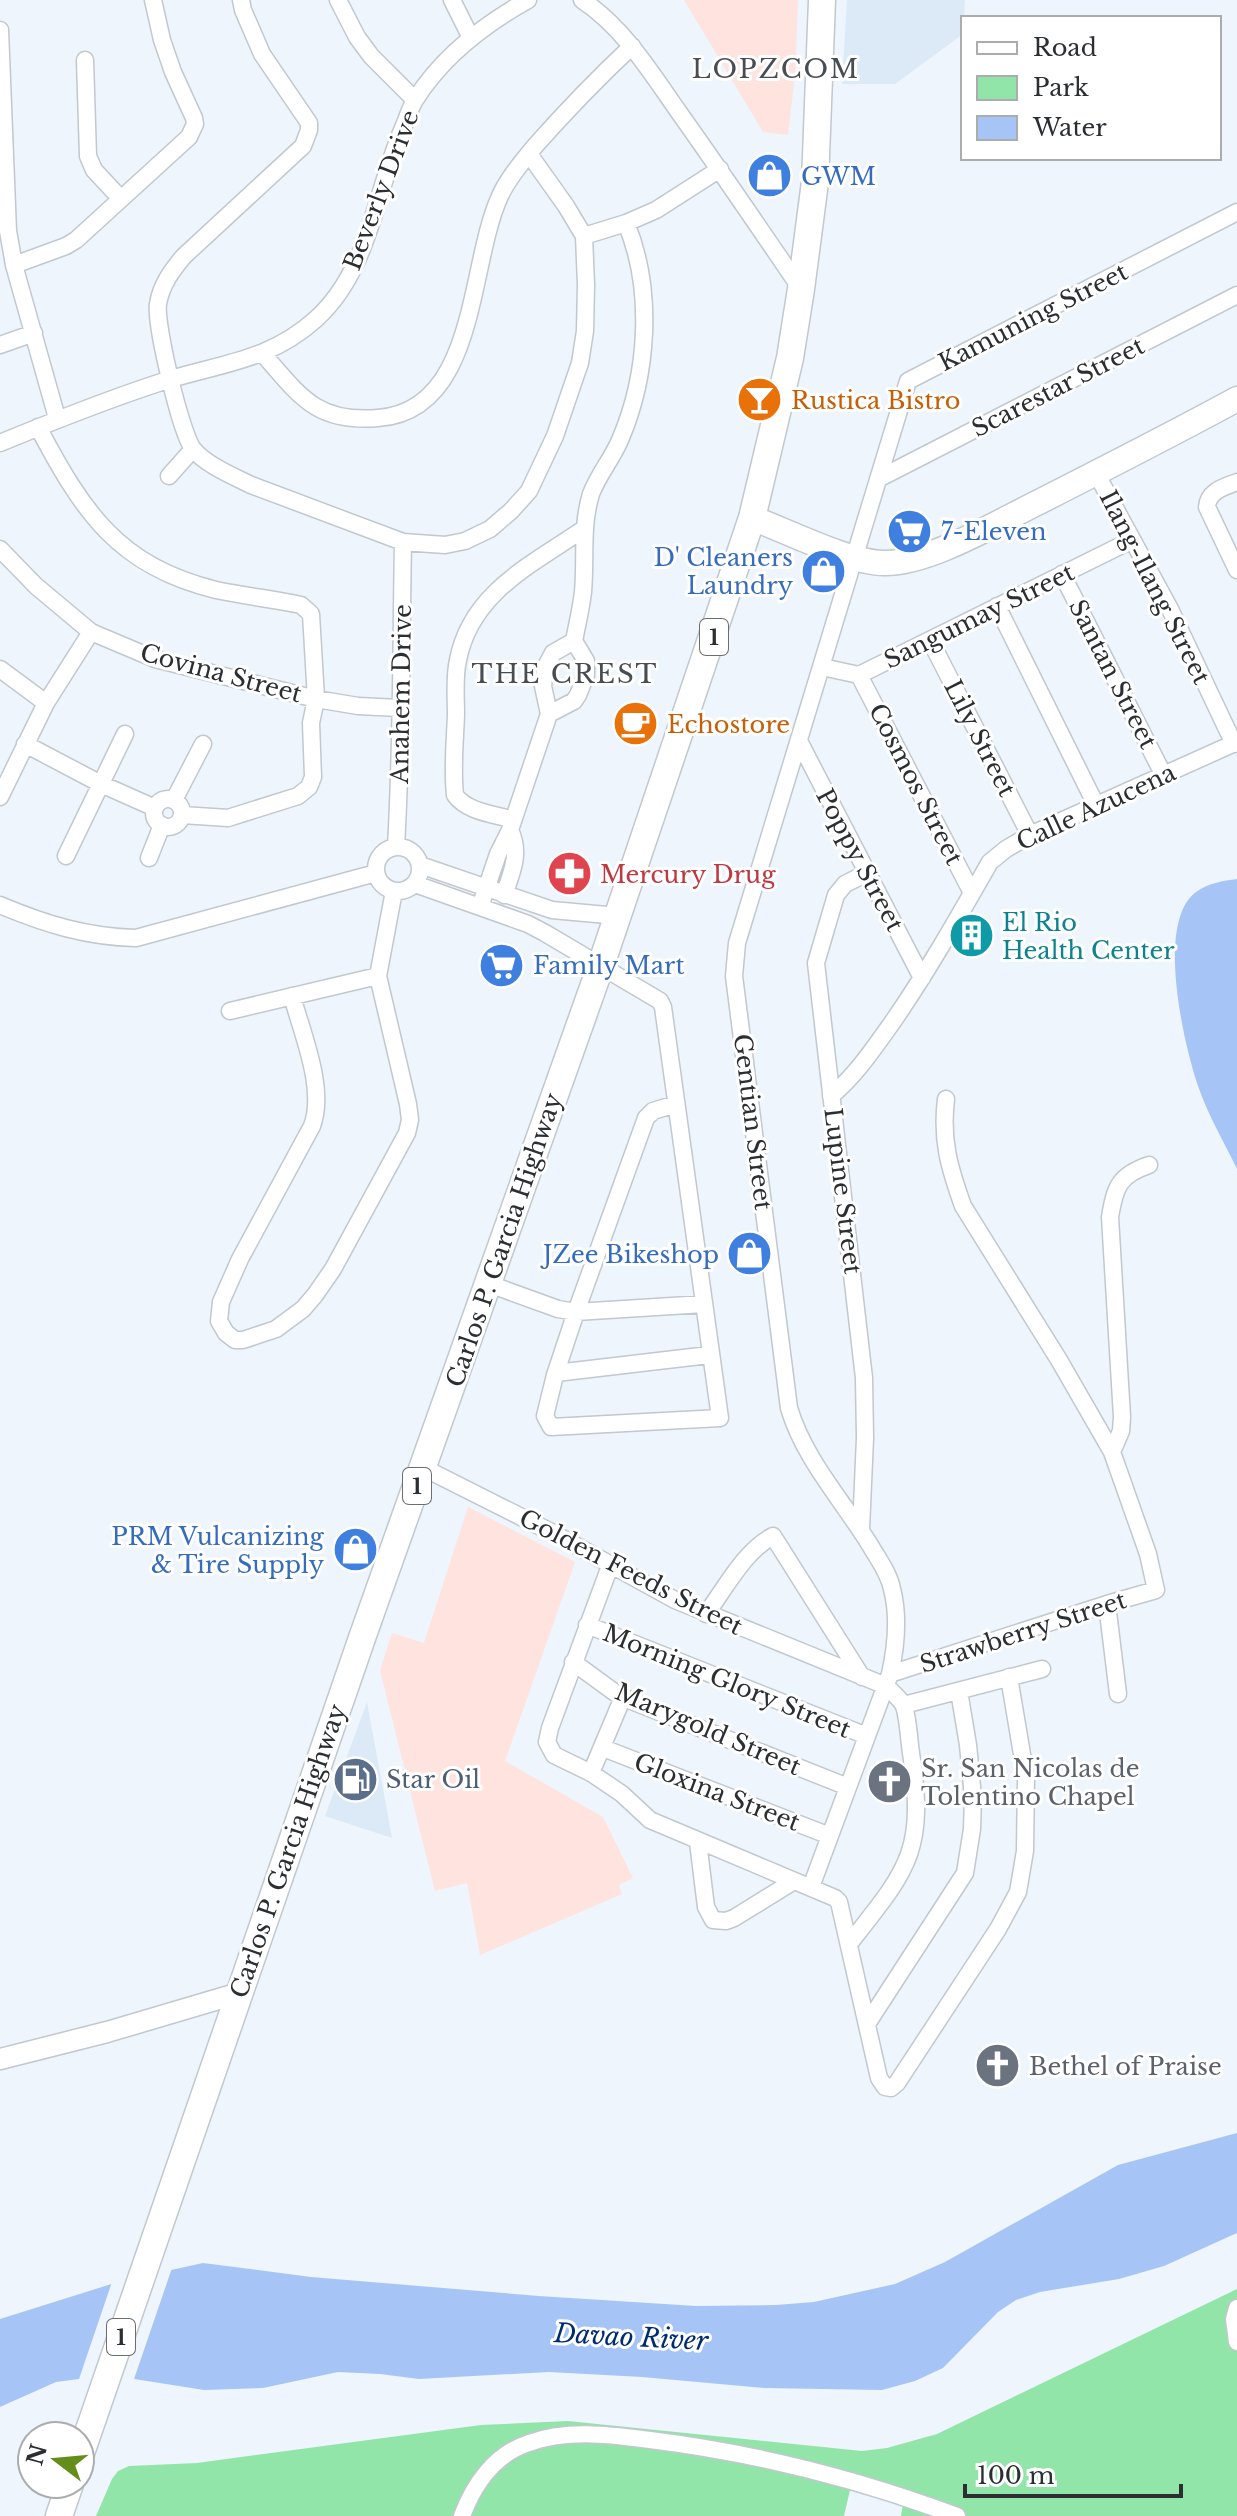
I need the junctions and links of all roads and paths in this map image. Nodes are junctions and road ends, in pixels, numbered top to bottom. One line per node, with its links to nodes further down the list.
1 (153, 0): 15 (street)
2 (241, 0): 25 (street)
3 (338, 0): 12 (street)
4 (452, 0): 9 (street)
5 (528, 0): 9 (street, Beverly Drive)
6 (582, 0): 10 (street)
7 (822, 0): 20 (highway, Carlos P. Garcia Highway / 1)
8 (0, 33): 19 (street)
9 (471, 38): 12 (street, Beverly Drive)
10 (632, 46): 13 (street); 14 (street)
11 (85, 60): 15 (street)
12 (415, 100): 24 (street, Beverly Drive)
13 (529, 154): 18 (street); 24 (street)
14 (720, 169): 17 (street); 20 (street)
15 (121, 199): 19 (street)
16 (1237, 212): 33 (street, Kamuning Street)
17 (626, 223): 18 (street); 36 (street)
18 (584, 236): 38 (street)
19 (14, 265): 22 (street)
20 (801, 289): 35 (highway, Carlos P. Garcia Highway / 1)
21 (1237, 295): 33 (street, Scarestar Street)
22 (34, 333): 23 (street); 27 (street)
23 (0, 345)
24 (263, 354): 25 (street, Beverly Drive)
25 (170, 380): 27 (street, Beverly Drive); 30 (street)
26 (1237, 399): 31 (main road)
27 (57, 418): 28 (street, Beverly Drive)
28 (38, 427): 29 (street, Beverly Drive); 50 (street)
29 (0, 443)
30 (193, 449): 32 (street); 38 (street)
31 (1096, 473): 37 (street, Ilang-Ilang Street); 40 (main road)
32 (169, 476)
33 (878, 479): 40 (street, Kamuning Street)
34 (1237, 482): 41 (street)
35 (752, 518): 40 (main road); 82 (highway, Carlos P. Garcia Highway / 1)
36 (585, 528): 46 (street); 66 (street)
37 (1132, 540): 42 (street, Sangumay Street); 56 (street, Ilang-Ilang Street)
38 (403, 542): 52 (street, Anahem Drive)
39 (0, 549): 44 (street, Covina Street)
40 (854, 557): 47 (street, Gentian Street)
41 (1237, 570)
42 (1062, 574): 43 (street, Sangumay Street); 59 (street, Santan Street)
43 (997, 606): 45 (street, Sangumay Street); 62 (street)
44 (91, 632): 50 (street, Covina Street); 51 (street)
45 (930, 640): 49 (street, Sangumay Street); 67 (street, Lily Street)
46 (574, 641): 53 (street); 53 (street)
47 (822, 667): 49 (street, Sangumay Street); 55 (street, Gentian Street)
48 (0, 669): 51 (street)
49 (859, 675): 77 (street, Cosmos Street)
50 (316, 699): 52 (street, Covina Street); 64 (street)
51 (46, 703): 57 (street)
52 (399, 708): 68 (street, Anahem Drive)
53 (549, 714): 66 (street)
54 (125, 734): 60 (street)
55 (799, 741): 73 (street, Poppy Street); 100 (street, Gentian Street)
56 (1236, 743): 59 (street, Calle Azucena)
57 (25, 744): 60 (street); 61 (street)
58 (203, 744): 64 (street)
59 (1163, 774): 62 (street, Calle Azucena)
60 (101, 784): 63 (street); 69 (street)
61 (0, 797)
62 (1096, 805): 67 (street, Calle Azucena)
63 (155, 808): 64 (street); 65 (street)
64 (178, 808): 65 (street)
65 (162, 825): 70 (street)
66 (512, 825): 75 (street); 78 (street)
67 (1030, 835): 77 (street, Calle Azucena)
68 (396, 846): 71 (street); 72 (street)
69 (66, 856)
70 (149, 858)
71 (420, 865): 74 (street); 75 (street)
72 (376, 873): 76 (street); 79 (street)
73 (867, 873): 86 (street, Poppy Street); 89 (street, Lupine Street)
74 (415, 884): 76 (street); 81 (street)
75 (486, 889): 78 (street); 81 (street)
76 (394, 891): 85 (street)
77 (972, 893): 86 (street, Calle Azucena)
78 (504, 895): 80 (street)
79 (0, 905)
80 (534, 905): 82 (street); 83 (street)
81 (480, 907): 83 (street)
82 (618, 916): 84 (highway, Carlos P. Garcia Highway / 1)
83 (528, 924): 84 (street)
84 (601, 965): 91 (street); 93 (highway, Carlos P. Garcia Highway / 1)
85 (378, 976): 87 (street); 87 (street)
86 (922, 978): 89 (street, Calle Azucena)
87 (292, 996): 88 (street)
88 (230, 1011)
89 (831, 1096): 100 (street, Lupine Street)
90 (946, 1099): 98 (street)
91 (676, 1104): 94 (street); 95 (street)
92 (1149, 1165): 98 (street)
93 (489, 1284): 95 (street); 99 (highway, Carlos P. Garcia Highway / 1)
94 (704, 1304): 95 (street); 96 (street)
95 (576, 1312): 97 (street)
96 (709, 1355): 97 (street); 97 (street)
97 (556, 1373)
98 (1112, 1452): 102 (street, Strawberry Street)
99 (424, 1468): 101 (street, Golden Feeds Street); 123 (highway, Carlos P. Garcia Highway / 1)
100 (861, 1529): 109 (street, Gentian Street)
101 (610, 1566): 103 (street, Golden Feeds Street); 104 (street)
102 (1107, 1604): 109 (street, Strawberry Street); 111 (street)
103 (706, 1614): 107 (street, Golden Feeds Street); 107 (street)
104 (587, 1625): 105 (street); 114 (street, Morning Glory Street)
105 (573, 1662): 112 (street, Marygold Street); 116 (street)
106 (1042, 1669): 108 (street)
107 (862, 1677): 109 (street, Golden Feeds Street)
108 (1009, 1677): 110 (street); 124 (street)
109 (888, 1680): 113 (street); 114 (street, Gentian Street)
110 (959, 1691): 113 (street); 124 (street)
111 (1118, 1694)
112 (623, 1697): 115 (street); 117 (street, Marygold Street)
113 (904, 1705): 122 (street)
114 (867, 1736): 117 (street, Gentian Street)
115 (603, 1748): 116 (street); 118 (street, Gloxina Street)
116 (591, 1773): 119 (street)
117 (848, 1787): 118 (street, Gentian Street)
118 (830, 1836): 121 (street, Gentian Street)
119 (698, 1842): 120 (street); 120 (street)
120 (794, 1881): 121 (street)
121 (811, 1887): 122 (street)
122 (849, 1944): 124 (street)
123 (239, 1993): 125 (street); 128 (highway, Carlos P. Garcia Highway / 1)
124 (867, 2024)
125 (0, 2059)
126 (1237, 2308): 127 (street)
127 (1237, 2342)
128 (92, 2420)
129 (462, 2516): 130 (street)
130 (957, 2516)

